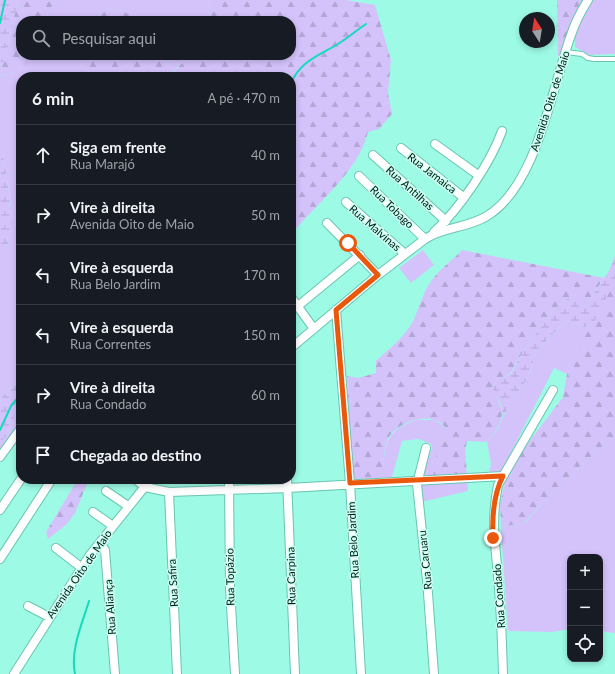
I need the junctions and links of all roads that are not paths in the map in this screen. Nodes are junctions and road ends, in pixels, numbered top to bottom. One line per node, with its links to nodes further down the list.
1 (588, 0): 2 (street, Avenida Oito de Maio)
2 (566, 52): 3 (lane); 14 (street, Avenida Oito de Maio)
3 (615, 59)
4 (502, 131): 8 (street)
5 (435, 144): 8 (street)
6 (400, 148): 10 (street, Rua Jamaica)
7 (373, 155): 12 (street, Rua Antilhas)
8 (478, 175): 10 (street)
9 (359, 176): 15 (street, Rua Tobago)
10 (463, 197): 12 (street)
11 (346, 202): 16 (street, Rua Malvinas)
12 (446, 221): 14 (street)
13 (326, 223): 17 (street)
14 (432, 234): 15 (street, Avenida Oito de Maio)
15 (425, 239): 16 (street, Avenida Oito de Maio)
16 (405, 254): 18 (street, Avenida Oito de Maio)
17 (360, 255): 18 (street); 20 (street)
18 (378, 275): 21 (street, Avenida Oito de Maio)
19 (296, 303): 20 (street)
20 (298, 306): 22 (street)
21 (336, 310): 22 (street, Avenida Oito de Maio); 30 (street, Rua Belo Jardim)
22 (314, 328): 23 (street, Avenida Oito de Maio)
23 (296, 342)
24 (553, 390): 28 (street, Rua Condado)
25 (16, 435): 27 (street)
26 (426, 448): 29 (street, Rua Caruaru)
27 (0, 457)
28 (503, 476): 29 (street); 59 (street, Rua Condado)
29 (418, 480): 30 (street); 58 (street, Rua Caruaru)
30 (350, 483): 38 (street); 57 (street, Rua Belo Jardim)
31 (18, 484): 43 (street)
32 (49, 484): 48 (street)
33 (141, 484): 37 (street)
34 (147, 484): 37 (street, Avenida Oito de Maio)
35 (229, 484): 40 (street, Rua Topázio)
36 (288, 484): 38 (street, Rua Carpina)
37 (145, 487): 41 (street); 42 (street, Avenida Oito de Maio)
38 (288, 488): 40 (street); 56 (street, Rua Carpina)
39 (106, 491): 42 (street)
40 (230, 491): 41 (street); 55 (street, Rua Topázio)
41 (169, 492): 54 (street, Rua Safira)
42 (128, 506): 45 (street, Avenida Oito de Maio)
43 (0, 510)
44 (93, 512): 45 (street)
45 (113, 526): 46 (street, Avenida Oito de Maio)
46 (100, 543): 49 (street, Avenida Oito de Maio); 53 (street, Rua Aliança)
47 (56, 548): 49 (street)
48 (0, 559)
49 (82, 568): 51 (street, Avenida Oito de Maio)
50 (28, 606): 51 (street)
51 (49, 617): 52 (street, Avenida Oito de Maio)
52 (14, 674)
53 (115, 674)
54 (177, 674)
55 (235, 674)
56 (295, 674)
57 (361, 674)
58 (434, 674)
59 (503, 674)

